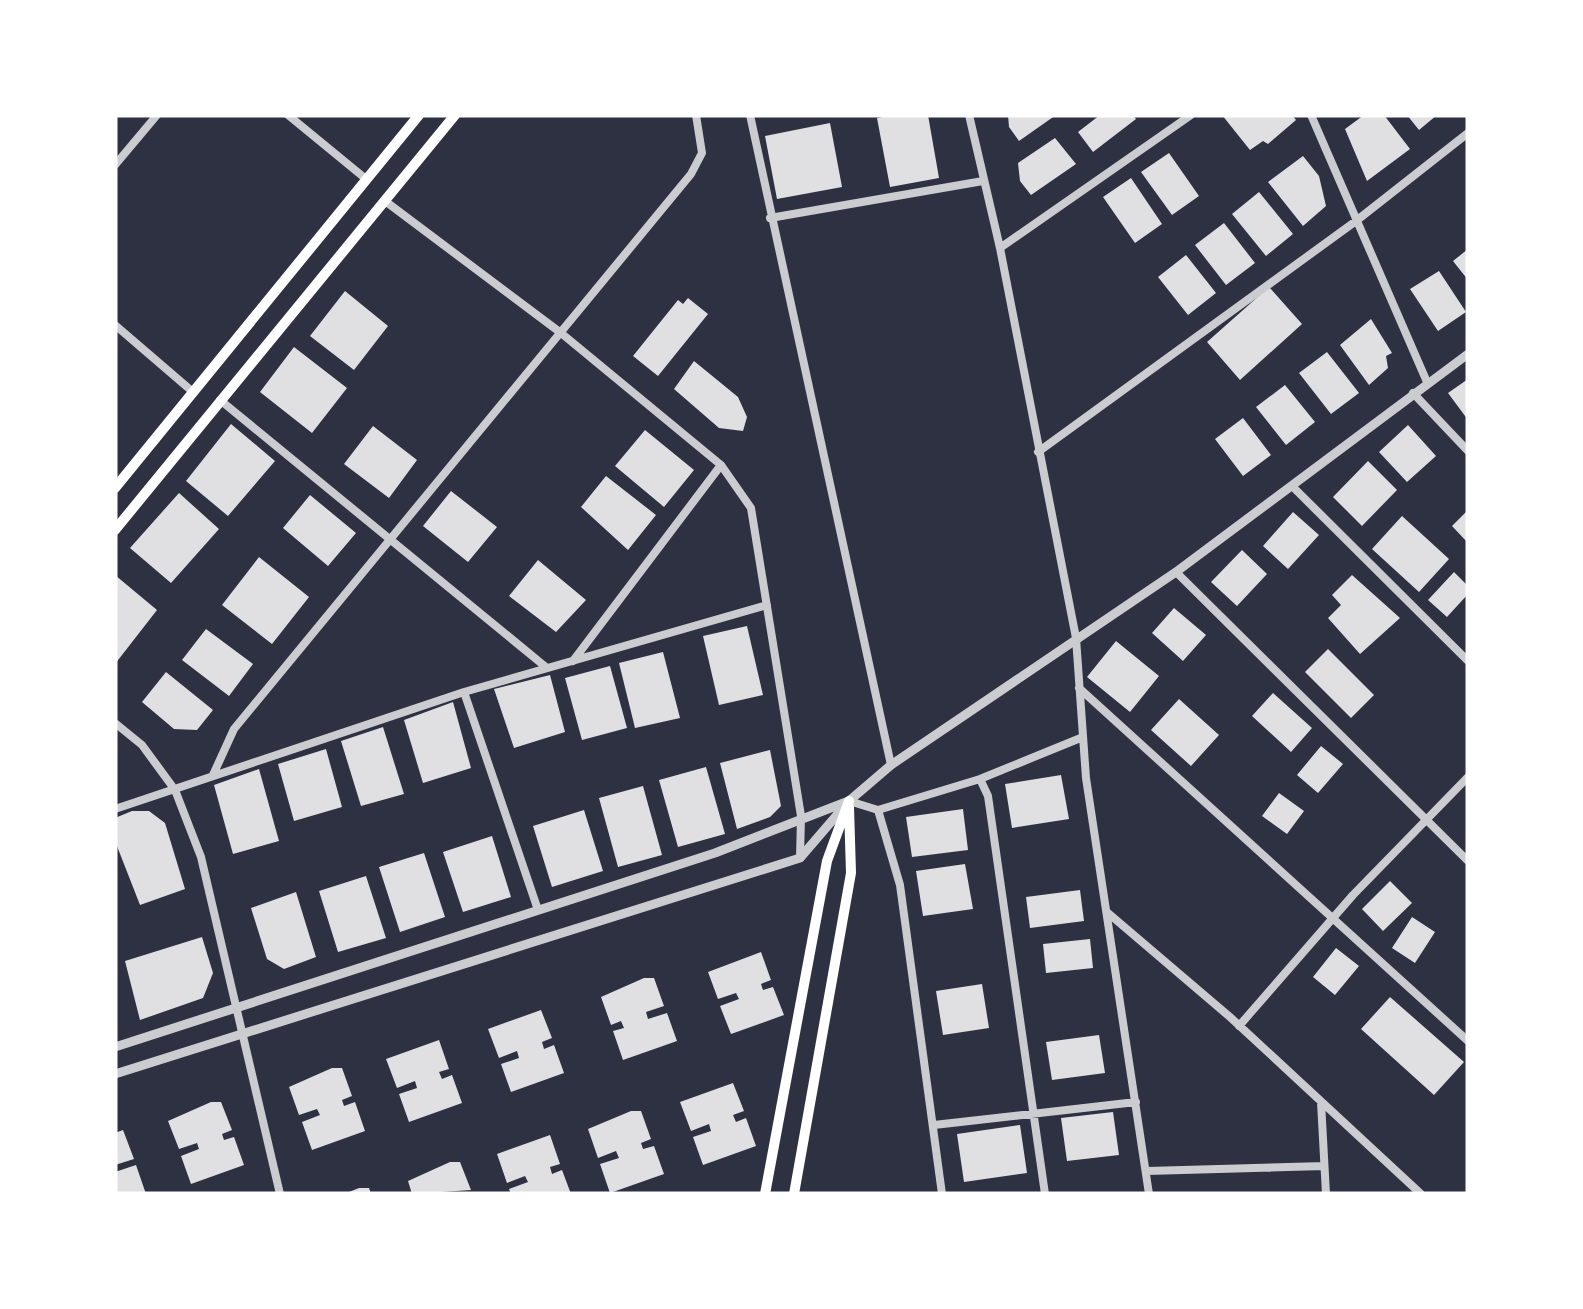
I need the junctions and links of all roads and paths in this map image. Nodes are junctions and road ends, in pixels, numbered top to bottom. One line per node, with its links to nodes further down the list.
1 (157, 115): 11 (street)
2 (288, 115): 12 (street)
3 (419, 115): 12 (main road)
4 (455, 115): 14 (main road)
5 (696, 115): 19 (street)
6 (750, 115): 15 (street)
7 (969, 115): 13 (street)
8 (1191, 115): 17 (street)
9 (1311, 115): 16 (street)
10 (1468, 133): 16 (street)
11 (115, 164)
12 (366, 179): 22 (main road)
13 (983, 181): 15 (street); 17 (street)
14 (385, 201): 19 (street); 24 (main road)
15 (770, 218): 42 (street)
16 (1356, 221): 21 (street); 26 (street)
17 (1000, 248): 26 (street)
18 (115, 325): 22 (street)
19 (561, 333): 27 (street); 31 (street)
20 (1468, 354): 21 (street)
21 (1427, 382): 23 (street)
22 (193, 392): 29 (main road)
23 (1412, 392): 25 (street); 28 (street)
24 (220, 400): 30 (main road); 31 (street)
25 (1468, 451)
26 (1038, 452): 34 (street)
27 (721, 464): 33 (street); 35 (street)
28 (1292, 486): 32 (street); 36 (street)
29 (115, 488)
30 (115, 530)
31 (392, 538): 37 (street); 43 (street)
32 (1176, 572): 34 (street); 51 (street)
33 (766, 605): 35 (street); 50 (street)
34 (1076, 638): 38 (street); 42 (street)
35 (573, 661): 37 (street)
36 (1468, 661)
37 (548, 668): 39 (street)
38 (1078, 688): 41 (street); 56 (street)
39 (464, 692): 43 (street); 54 (street)
40 (115, 724): 46 (street)
41 (1083, 737): 45 (street); 55 (street)
42 (891, 766): 47 (street)
43 (213, 775): 46 (street)
44 (1468, 777): 51 (street)
45 (980, 779): 49 (street); 65 (street)
46 (175, 790): 48 (street); 57 (street)
47 (849, 801): 49 (street); 50 (street); 52 (street); 70 (main road); 71 (main road)
48 (115, 809)
49 (878, 810): 66 (street)
50 (801, 816): 52 (street); 54 (street)
51 (1424, 822): 53 (street); 56 (street)
52 (800, 858): 59 (street)
53 (1468, 861)
54 (538, 910): 57 (street)
55 (1107, 912): 58 (street); 63 (street)
56 (1333, 918): 58 (street); 60 (street)
57 (237, 1006): 59 (street); 61 (street)
58 (1239, 1026): 64 (street)
59 (243, 1032): 62 (street); 69 (street)
60 (1468, 1041)
61 (115, 1047)
62 (115, 1074)
63 (1136, 1102): 65 (street); 68 (street)
64 (1321, 1102): 67 (street); 76 (street)
65 (1034, 1114): 66 (street); 73 (street)
66 (934, 1125): 72 (street)
67 (1324, 1166): 68 (street); 75 (street)
68 (1147, 1172): 74 (street)
69 (280, 1194)
70 (765, 1194)
71 (794, 1194)
72 (942, 1194)
73 (1045, 1194)
74 (1149, 1194)
75 (1326, 1194)
76 (1421, 1194)

